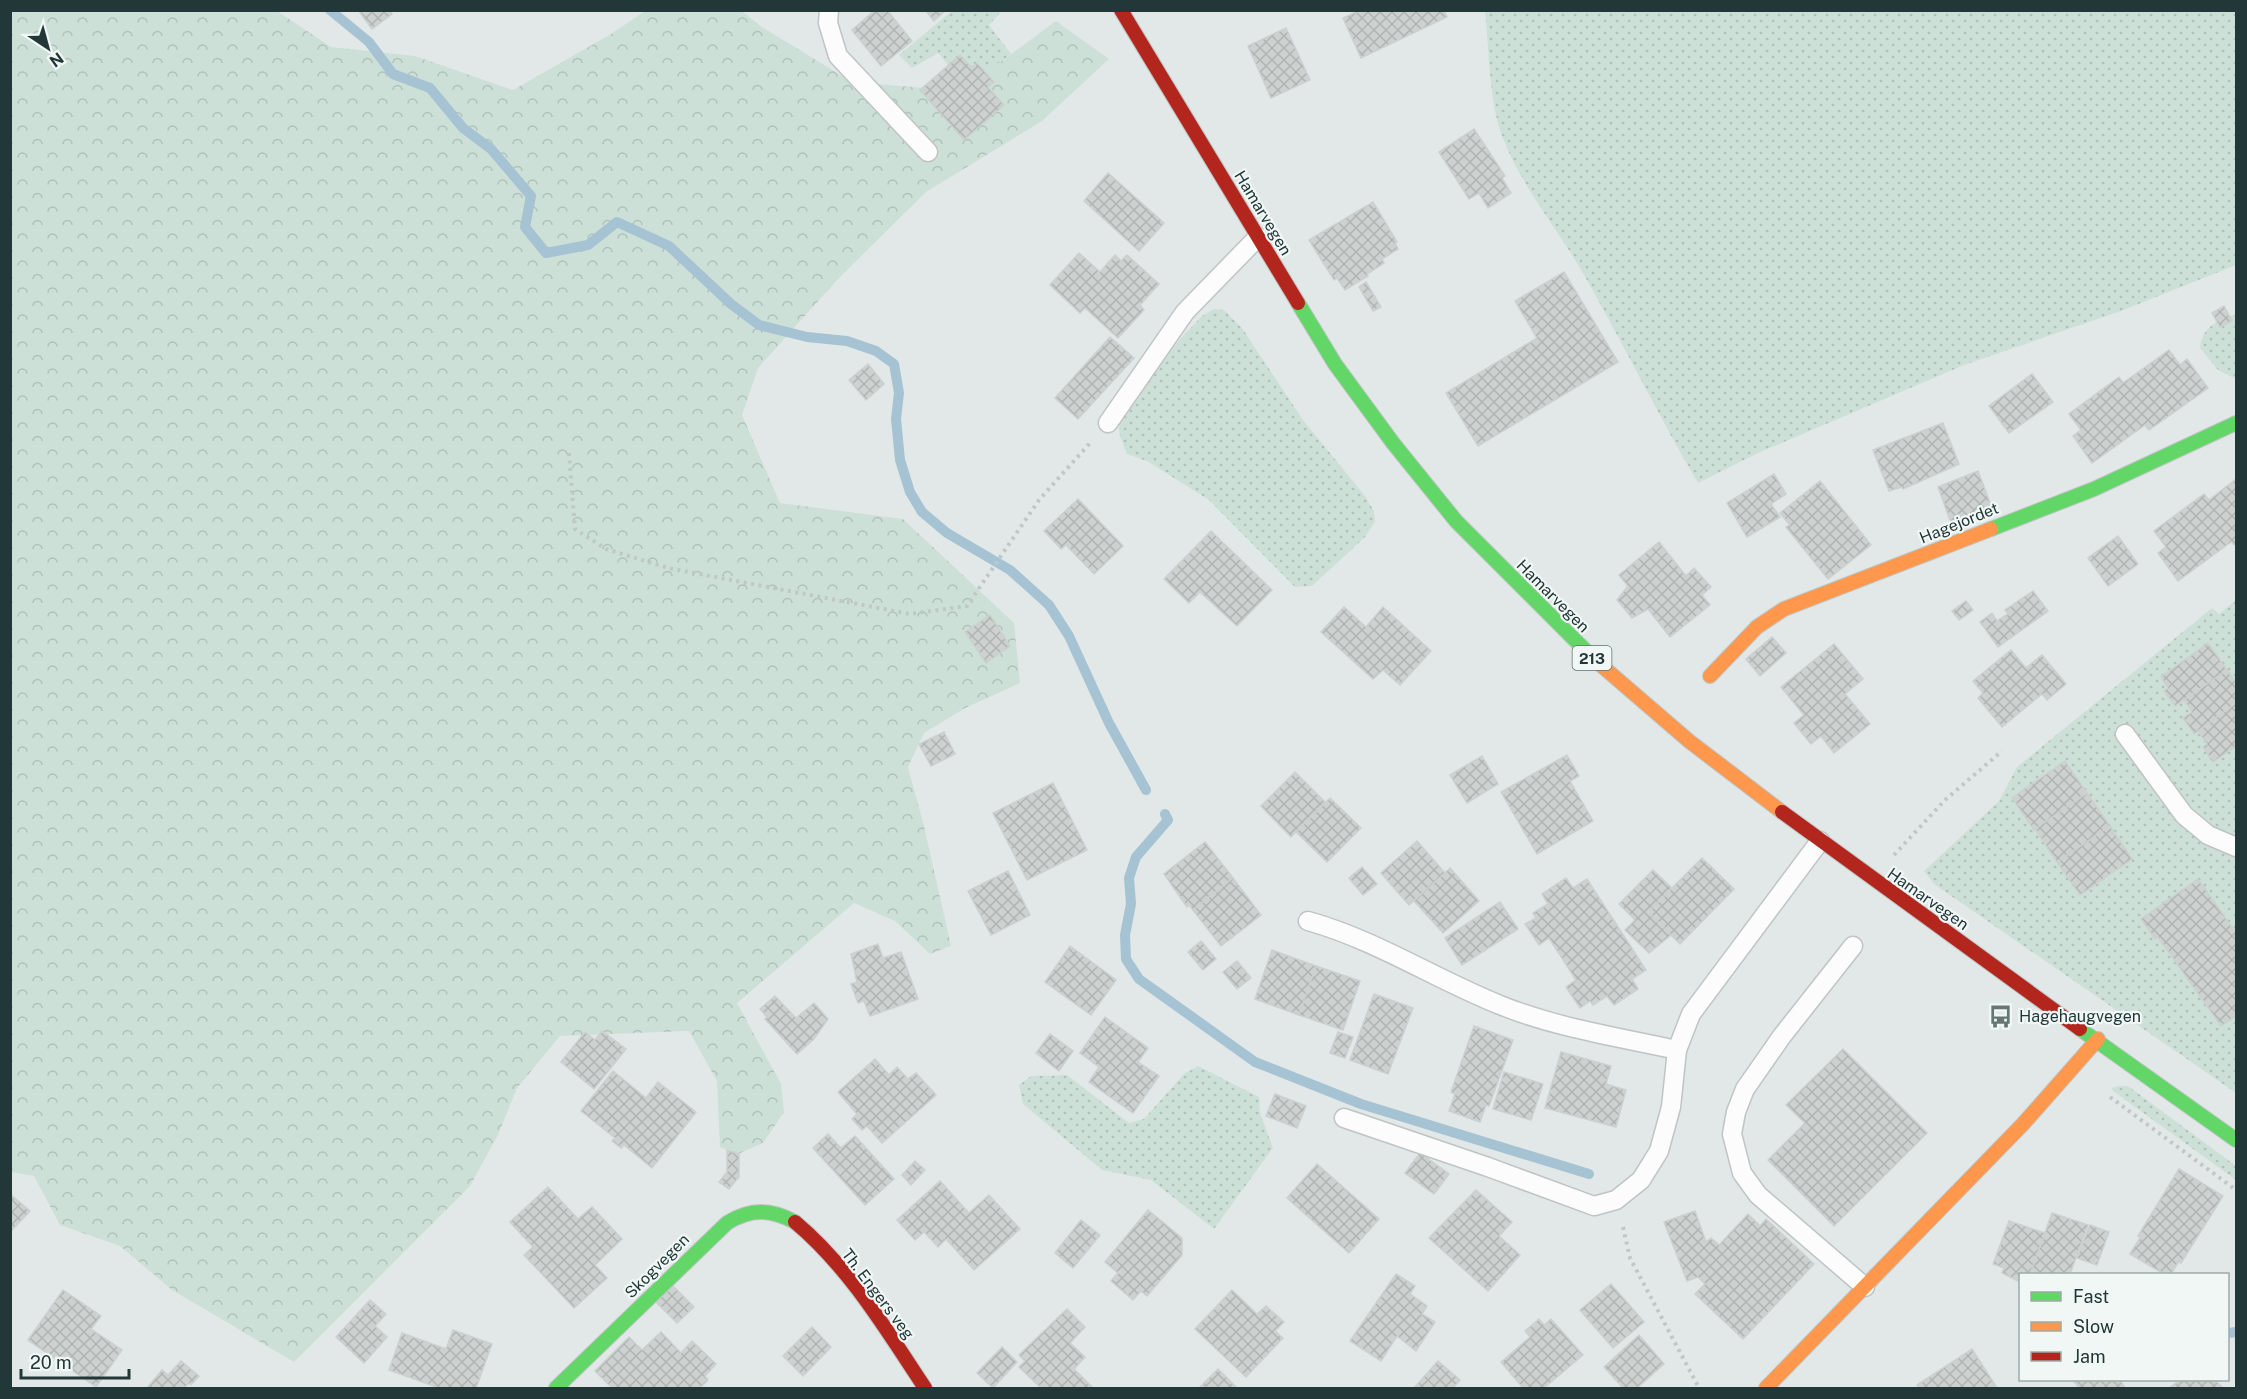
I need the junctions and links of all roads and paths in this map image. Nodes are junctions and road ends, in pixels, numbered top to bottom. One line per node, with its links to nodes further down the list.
1 (829, 10): 3 (lane)
2 (1121, 10): 4 (main road, Hamarvegen / 213)
3 (928, 152)
4 (1258, 237): 5 (lane); 11 (main road, Hamarvegen / 213)
5 (1108, 423): 7 (path)
6 (2236, 423): 8 (main road, Hagejordet)
7 (569, 453)
8 (1710, 676)
9 (2125, 734): 12 (lane)
10 (2002, 751): 13 (path)
11 (1820, 841): 13 (main road, Hamarvegen / 213); 17 (lane)
12 (2236, 847)
13 (1871, 879): 16 (main road, Hamarvegen / 213)
14 (1308, 921): 17 (lane)
15 (1853, 946): 24 (lane)
16 (2098, 1039): 20 (main road, Hamarvegen / 213); 24 (main road)
17 (1677, 1050): 22 (lane)
18 (2110, 1097): 21 (path)
19 (1344, 1118): 22 (lane)
20 (2236, 1140)
21 (2236, 1190)
22 (1616, 1200): 27 (path)
23 (799, 1222): 25 (main road, Skogvegen); 26 (main road, Th. Engers veg)
24 (1865, 1287): 28 (main road)
25 (556, 1389)
26 (925, 1389)
27 (1699, 1389)
28 (1766, 1389)

